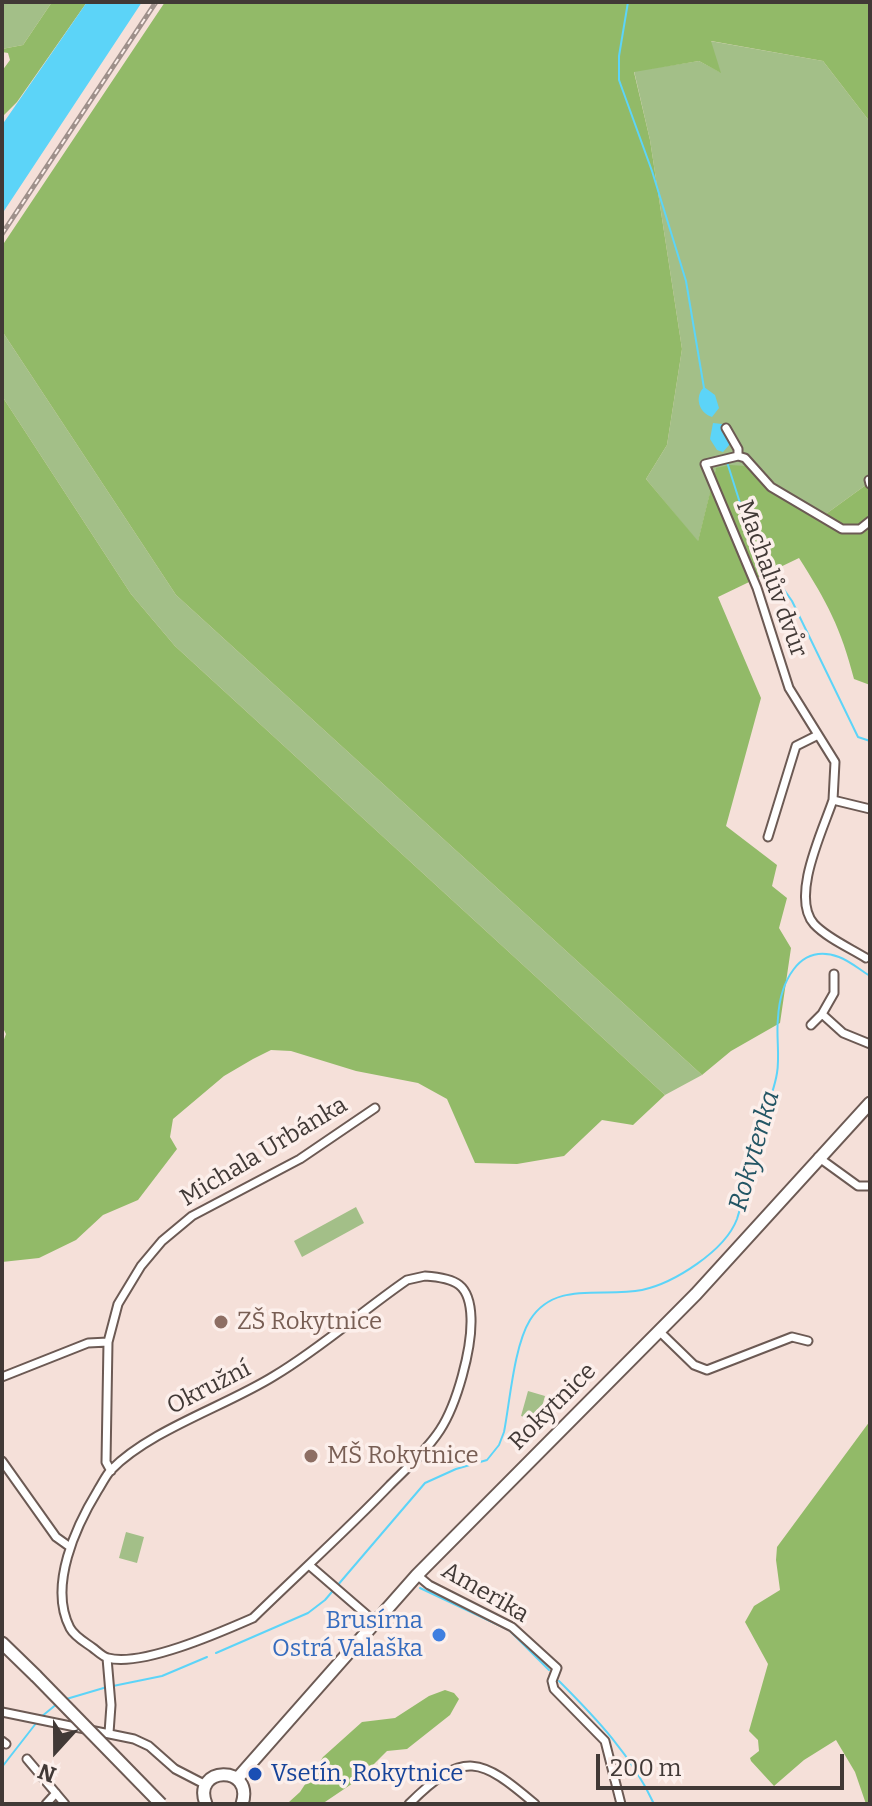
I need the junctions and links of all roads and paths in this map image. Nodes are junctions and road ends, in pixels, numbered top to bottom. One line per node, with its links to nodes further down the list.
1 (726, 428): 2 (street, Machalův dvůr)
2 (738, 456): 3 (street, Machalův dvůr); 4 (street, Machalův dvůr)
3 (870, 521)
4 (818, 735): 5 (street, Machalův dvůr); 7 (street)
5 (833, 800): 6 (street); 8 (street, Machalův dvůr)
6 (870, 809)
7 (768, 837)
8 (866, 958)
9 (834, 974): 10 (street)
10 (822, 1014): 11 (street); 12 (street)
11 (811, 1025)
12 (870, 1044)
13 (870, 1103): 15 (main road, Rokytnice)
14 (375, 1108): 19 (street, Michala Urbánka)
15 (818, 1157): 16 (street); 17 (main road, Rokytnice)
16 (870, 1186)
17 (659, 1331): 18 (street); 25 (main road, Rokytnice)
18 (808, 1341)
19 (108, 1342): 20 (street); 22 (street, Michala Urbánka)
20 (2, 1377)
21 (2, 1461): 23 (street)
22 (111, 1471): 23 (street, Okružní); 24 (street, Okružní)
23 (70, 1547): 28 (street, Okružní)
24 (309, 1565): 26 (street); 28 (street, Okružní)
25 (417, 1575): 26 (main road, Rokytnice); 42 (street, Amerika)
26 (375, 1622): 32 (main road, Rokytnice)
27 (2, 1643): 37 (main road, bridge)
28 (107, 1658): 30 (street)
29 (2, 1712): 30 (street)
30 (109, 1733): 33 (street)
31 (27, 1759): 34 (street)
32 (237, 1779): 33 (main road); 39 (main road)
33 (206, 1785): 38 (main road)
34 (56, 1793): 35 (street); 36 (street)
35 (46, 1804)
36 (65, 1804)
37 (161, 1804)
38 (206, 1804)
39 (242, 1804)
40 (409, 1804): 41 (street)
41 (535, 1804)
42 (621, 1804)

